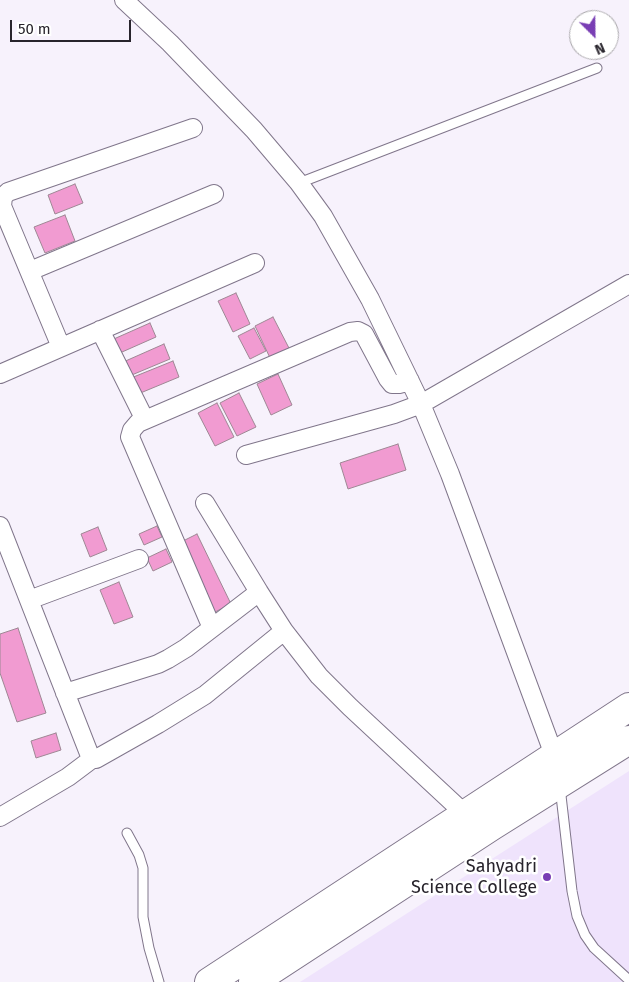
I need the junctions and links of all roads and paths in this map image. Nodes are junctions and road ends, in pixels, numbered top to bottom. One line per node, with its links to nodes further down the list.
1 (124, 0): 4 (street)
2 (597, 68): 4 (lane)
3 (193, 128): 7 (street)
4 (298, 184): 12 (street)
5 (214, 194): 7 (street)
6 (255, 263): 9 (street)
7 (30, 271): 10 (street)
8 (629, 284): 13 (street)
9 (100, 330): 10 (street); 14 (street)
10 (62, 348): 11 (street)
11 (0, 374)
12 (410, 381): 13 (street); 14 (street)
13 (422, 404): 15 (street); 26 (street)
14 (145, 420): 21 (street)
15 (246, 455)
16 (205, 503): 19 (street)
17 (0, 526): 20 (street)
18 (139, 559): 20 (street)
19 (259, 592): 21 (street); 22 (street)
20 (29, 600): 23 (street)
21 (212, 628): 23 (street)
22 (284, 631): 27 (street); 29 (street)
23 (65, 693): 27 (street)
24 (629, 707): 26 (highway)
25 (629, 740): 28 (highway)
26 (554, 756): 29 (highway)
27 (92, 759): 30 (street)
28 (559, 784): 33 (highway); 34 (lane)
29 (465, 814): 33 (highway)
30 (0, 816): 31 (street)
31 (0, 826)
32 (127, 833): 35 (lane)
33 (355, 901): 36 (highway); 37 (highway)
34 (629, 980)
35 (159, 982)
36 (209, 982)
37 (253, 982)

